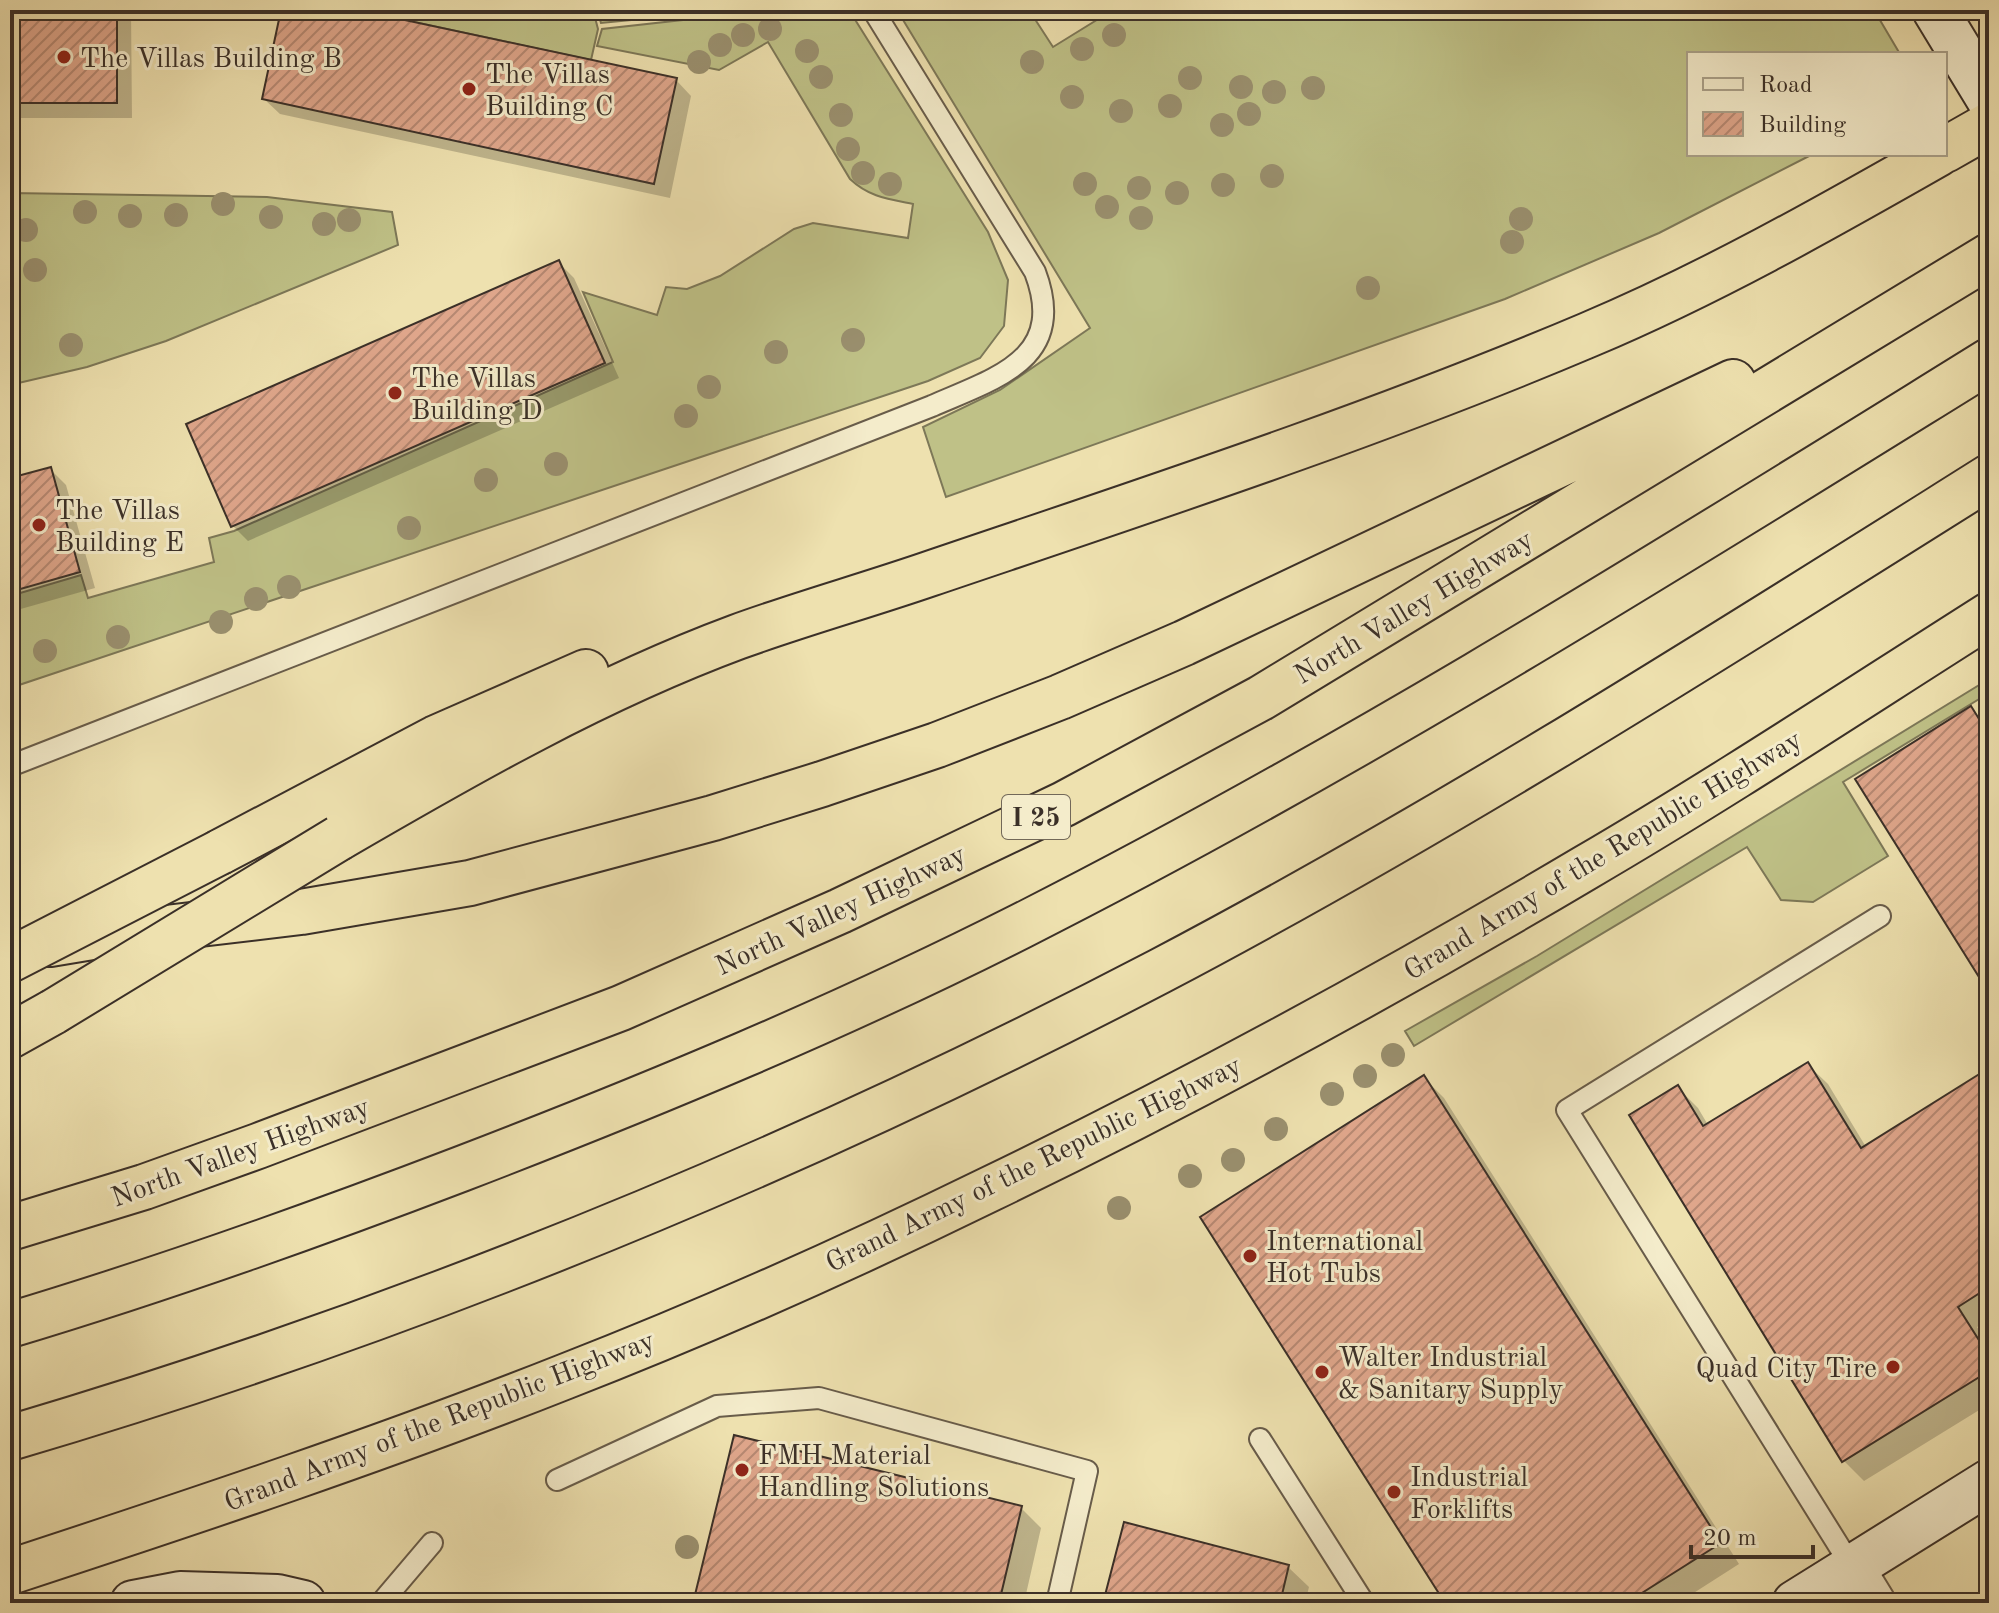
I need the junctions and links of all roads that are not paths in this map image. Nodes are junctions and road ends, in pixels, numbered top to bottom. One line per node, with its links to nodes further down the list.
1 (873, 10): 12 (lane)
2 (1936, 12): 3 (street)
3 (1989, 99)
4 (1989, 125): 5 (highway)
5 (1947, 149)
6 (1934, 156): 10 (highway)
7 (1989, 255): 14 (highway); 17 (highway, North Valley Highway / I 25)
8 (1989, 361): 18 (highway)
9 (1989, 477): 19 (highway)
10 (843, 603): 15 (highway, bridge); 16 (highway, bridge)
11 (1989, 615): 24 (highway, Grand Army of the Republic Highway)
12 (10, 766)
13 (1880, 916): 25 (lane)
14 (10, 951)
15 (10, 960)
16 (10, 1036)
17 (10, 1228)
18 (10, 1325)
19 (10, 1438)
20 (1260, 1439): 26 (lane)
21 (557, 1480): 30 (lane)
22 (1989, 1482): 25 (street)
23 (432, 1543): 29 (lane)
24 (10, 1572)
25 (1863, 1585): 31 (street)
26 (1356, 1597)
27 (133, 1603): 28 (street)
28 (303, 1603)
29 (381, 1603)
30 (1057, 1603)
31 (1795, 1603)

